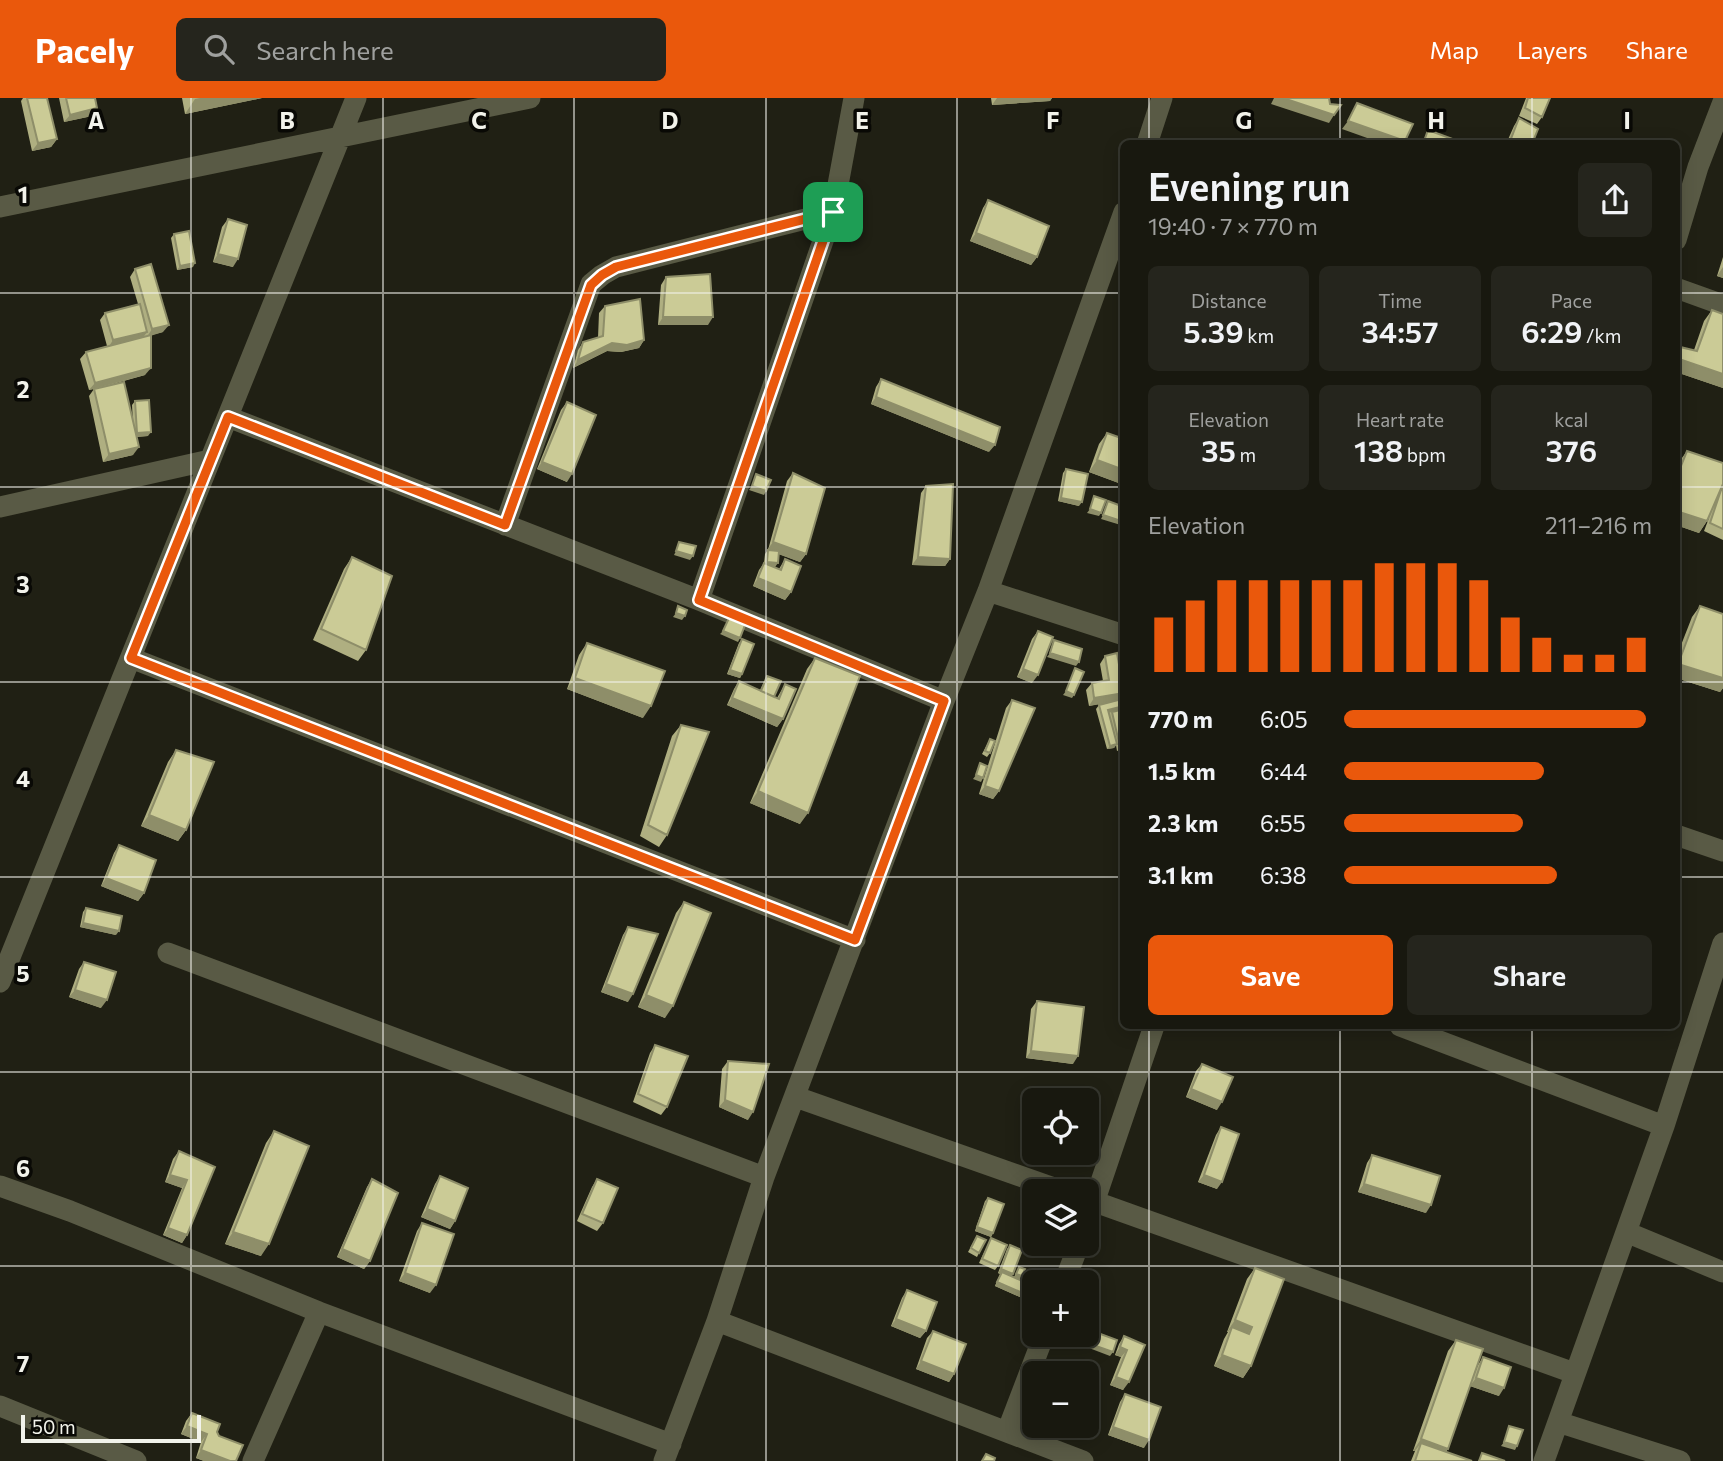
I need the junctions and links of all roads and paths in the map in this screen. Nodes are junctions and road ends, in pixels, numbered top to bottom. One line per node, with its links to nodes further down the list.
1 (356, 98): 6 (street)
2 (530, 98): 6 (street)
3 (854, 98): 9 (street)
4 (1162, 98): 7 (street)
5 (1723, 102): 10 (street)
6 (338, 139): 8 (street); 14 (street)
7 (1148, 140)
8 (0, 207)
9 (833, 212): 17 (street); 19 (street)
10 (1680, 227)
11 (1117, 252): 18 (street)
12 (1680, 289): 13 (street)
13 (1723, 305)
14 (228, 417): 15 (street); 17 (street)
15 (210, 460): 16 (street); 21 (street)
16 (0, 507)
17 (505, 525): 19 (street)
18 (988, 591): 20 (street); 22 (street)
19 (699, 600): 22 (street)
20 (1120, 634)
21 (131, 658): 25 (street); 28 (street)
22 (944, 701): 25 (street)
23 (1680, 836): 24 (street)
24 (1723, 851)
25 (855, 940): 32 (street)
26 (1723, 943): 29 (street)
27 (168, 953): 34 (street)
28 (0, 982)
29 (1715, 993): 33 (street)
30 (1153, 1029): 36 (street)
31 (1408, 1029): 33 (street)
32 (796, 1097): 34 (street); 35 (street)
33 (1664, 1126): 39 (street)
34 (764, 1177): 42 (street)
35 (1028, 1179)
36 (1099, 1179)
37 (0, 1186): 41 (street)
38 (1099, 1204): 44 (street)
39 (1626, 1232): 40 (street); 44 (street)
40 (1723, 1272)
41 (319, 1312): 48 (street); 50 (street)
42 (717, 1321): 47 (street); 48 (street)
43 (1039, 1347): 47 (street)
44 (1574, 1373): 46 (street)
45 (0, 1406): 49 (street)
46 (1558, 1422): 52 (street); 53 (street)
47 (1007, 1432): 51 (street)
48 (667, 1453)
49 (136, 1461)
50 (253, 1461)
51 (1083, 1461)
52 (1544, 1461)
53 (1680, 1461)

